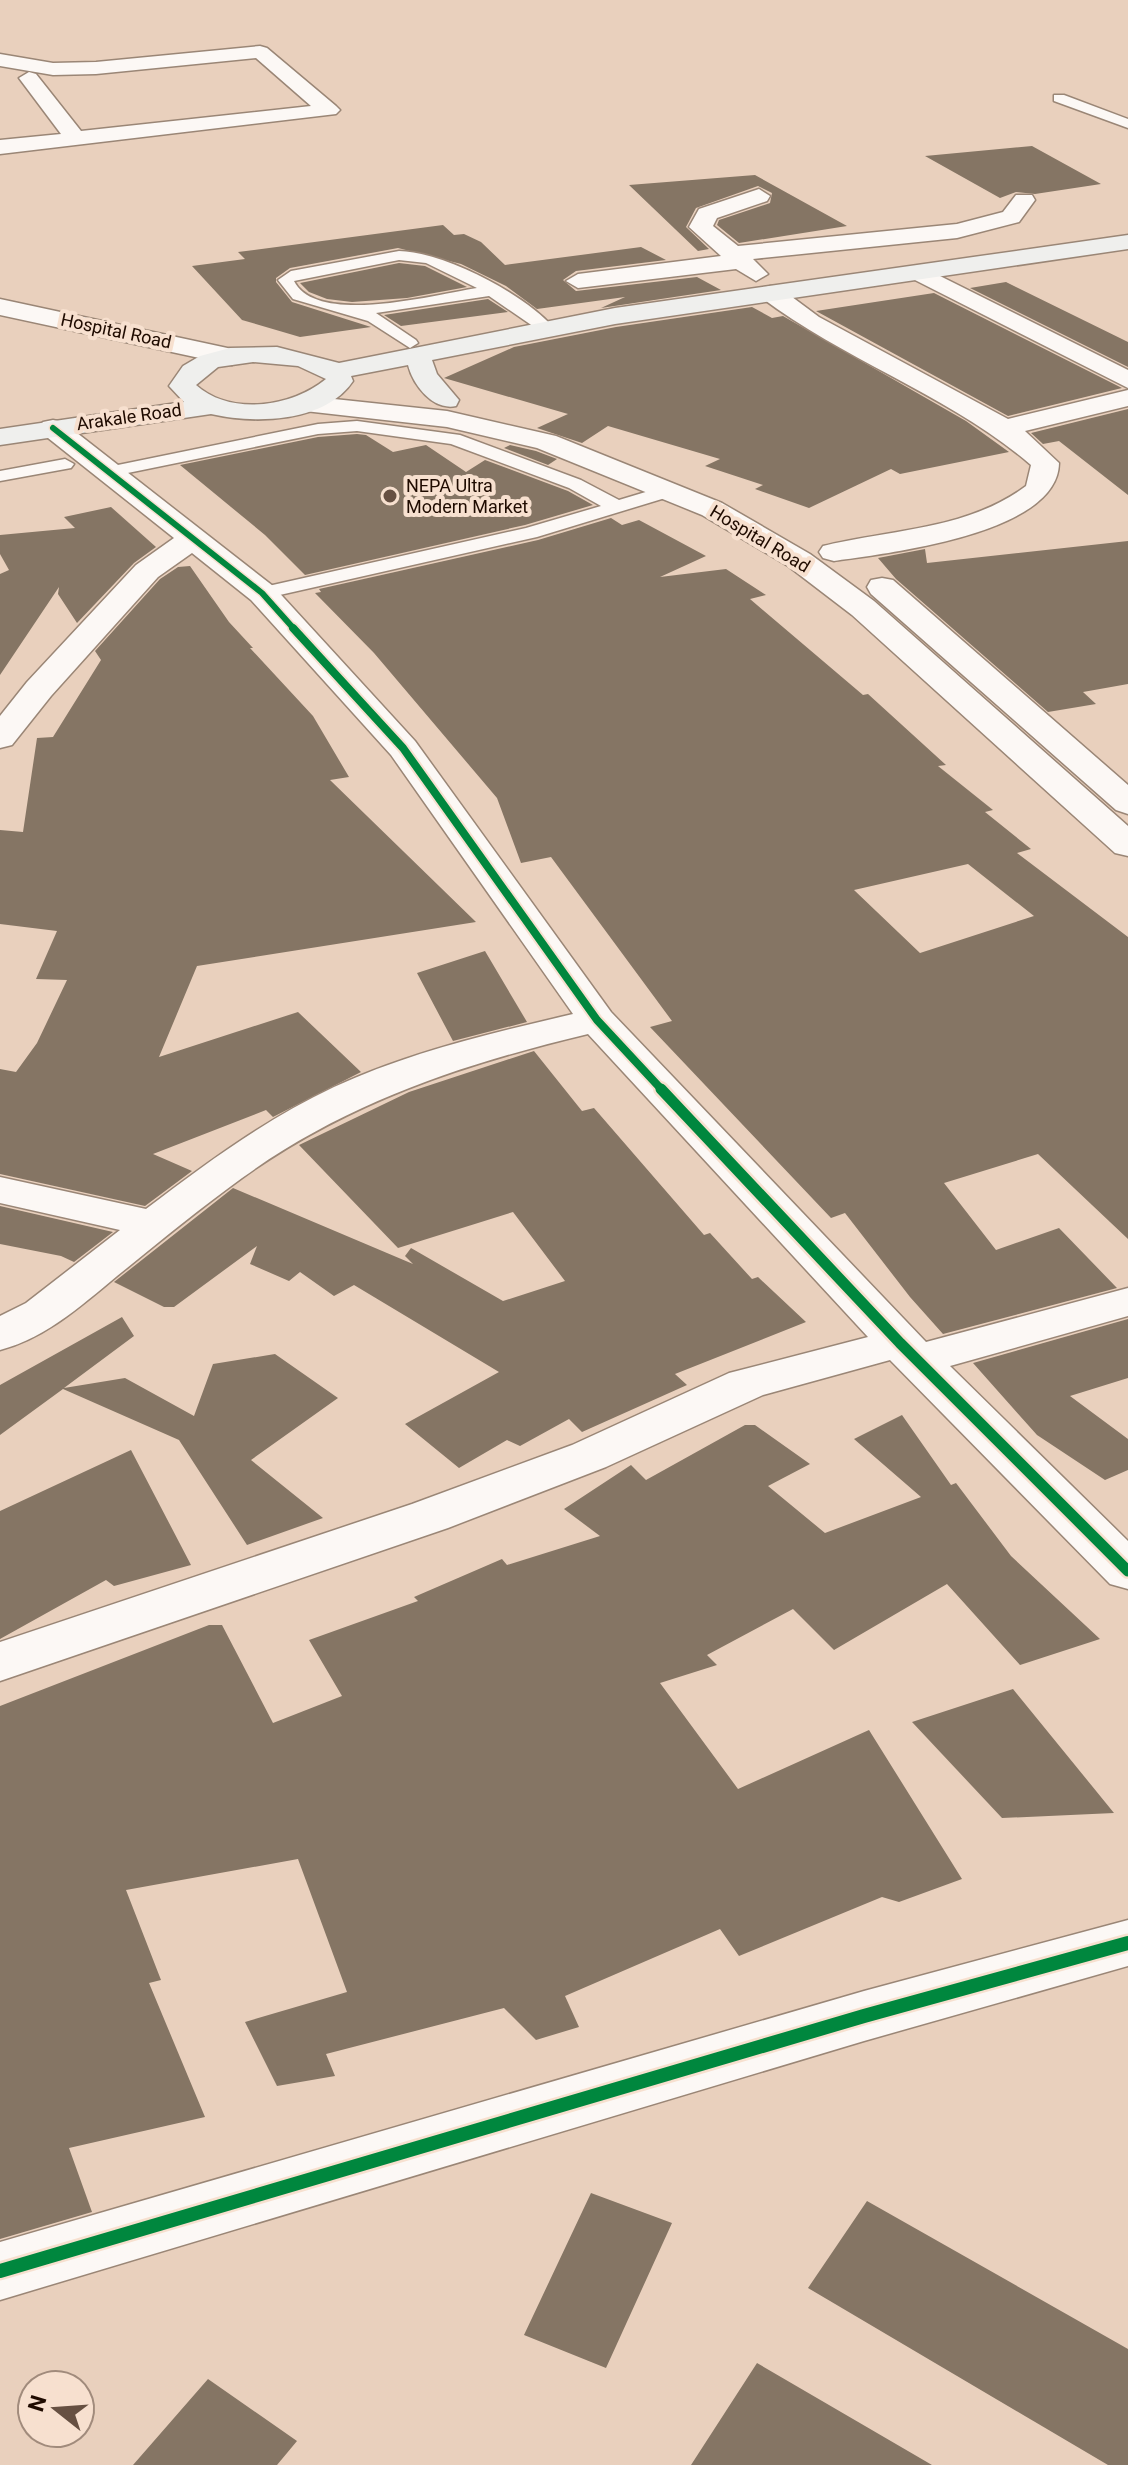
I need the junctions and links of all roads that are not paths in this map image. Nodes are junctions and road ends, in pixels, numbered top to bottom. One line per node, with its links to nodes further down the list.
1 (0, 60): 3 (street)
2 (109, 67): 3 (street); 4 (street); 8 (street)
3 (53, 69): 6 (street)
4 (284, 72): 5 (street); 11 (street)
5 (253, 75)
6 (29, 78): 7 (street); 11 (street)
7 (4, 83)
8 (130, 88)
9 (1059, 98): 10 (lane)
10 (1128, 124)
11 (76, 139): 12 (street)
12 (0, 147)
13 (759, 196): 17 (street)
14 (1024, 200): 17 (street)
15 (1128, 231): 20 (main road)
16 (1128, 242): 18 (main road)
17 (738, 258): 19 (street); 20 (street)
18 (920, 273): 20 (main road); 30 (street)
19 (578, 281)
20 (768, 287): 25 (main road); 37 (street)
21 (490, 291): 23 (lane); 23 (lane); 25 (lane)
22 (0, 307): 27 (street, Hospital Road)
23 (347, 312): 26 (lane)
24 (0, 323): 29 (street, Hospital Road)
25 (539, 324): 26 (main road)
26 (414, 349): 28 (main road); 32 (main road)
27 (232, 357): 28 (main road, Arakale Road); 29 (main road, Arakale Road)
28 (332, 371): 32 (street, Hospital Road); 33 (main road)
29 (185, 380): 34 (main road); 35 (main road, Arakale Road)
30 (1128, 380)
31 (1128, 398): 37 (street)
32 (446, 400): 45 (street, Hospital Road)
33 (306, 404): 34 (main road, Arakale Road); 42 (street, Hospital Road)
34 (211, 406): 36 (main road, Arakale Road)
35 (0, 424)
36 (53, 428): 38 (main road, Arakale Road); 40 (street)
37 (1004, 428): 45 (street)
38 (0, 437)
39 (65, 464): 41 (lane)
40 (113, 471): 43 (lane); 44 (street)
41 (0, 476)
42 (669, 491): 43 (lane); 49 (street, Hospital Road)
43 (618, 507): 46 (lane)
44 (194, 538): 46 (street); 47 (street)
45 (834, 552): 48 (street, Hospital Road)
46 (262, 593): 50 (street)
47 (0, 738)
48 (1128, 803)
49 (1128, 845)
50 (597, 1020): 52 (street); 55 (street)
51 (0, 1190): 52 (street)
52 (157, 1225): 54 (street)
53 (1128, 1302): 55 (street)
54 (0, 1335)
55 (909, 1351): 56 (street); 57 (street)
56 (1128, 1571)
57 (0, 1662)
58 (1128, 1943): 59 (street)
59 (0, 2271)

